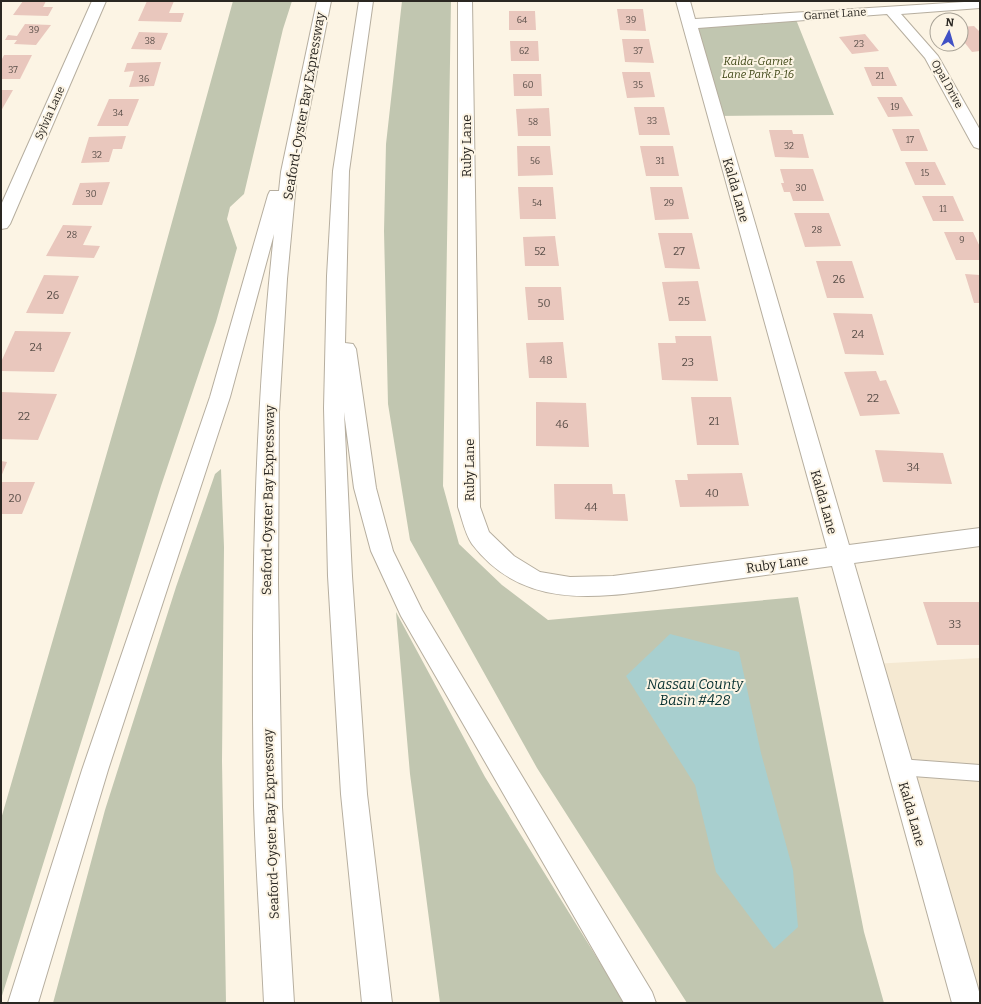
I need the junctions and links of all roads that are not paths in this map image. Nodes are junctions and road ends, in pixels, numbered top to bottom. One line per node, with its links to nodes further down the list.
1 (99, 1): 11 (main road, Sylvia Lane)
2 (324, 1): 9 (main road, Seaford-Oyster Bay Expressway)
3 (366, 1): 12 (main road)
4 (465, 1): 14 (main road, Ruby Lane)
5 (683, 1): 8 (main road, Kalda Lane)
6 (980, 4): 7 (main road, Garnet Lane)
7 (891, 10): 8 (main road, Garnet Lane); 10 (main road, Opal Drive)
8 (689, 24): 14 (main road, Kalda Lane)
9 (306, 81): 17 (main road); 18 (main road, Seaford-Oyster Bay Expressway)
10 (980, 144)
11 (1, 224)
12 (336, 276): 19 (main road); 20 (main road)
13 (980, 537): 14 (main road, Ruby Lane)
14 (839, 556): 15 (main road, Kalda Lane)
15 (899, 767): 16 (lane); 21 (main road, Kalda Lane)
16 (980, 773)
17 (23, 1003)
18 (280, 1003)
19 (378, 1003)
20 (641, 1003)
21 (967, 1003)

